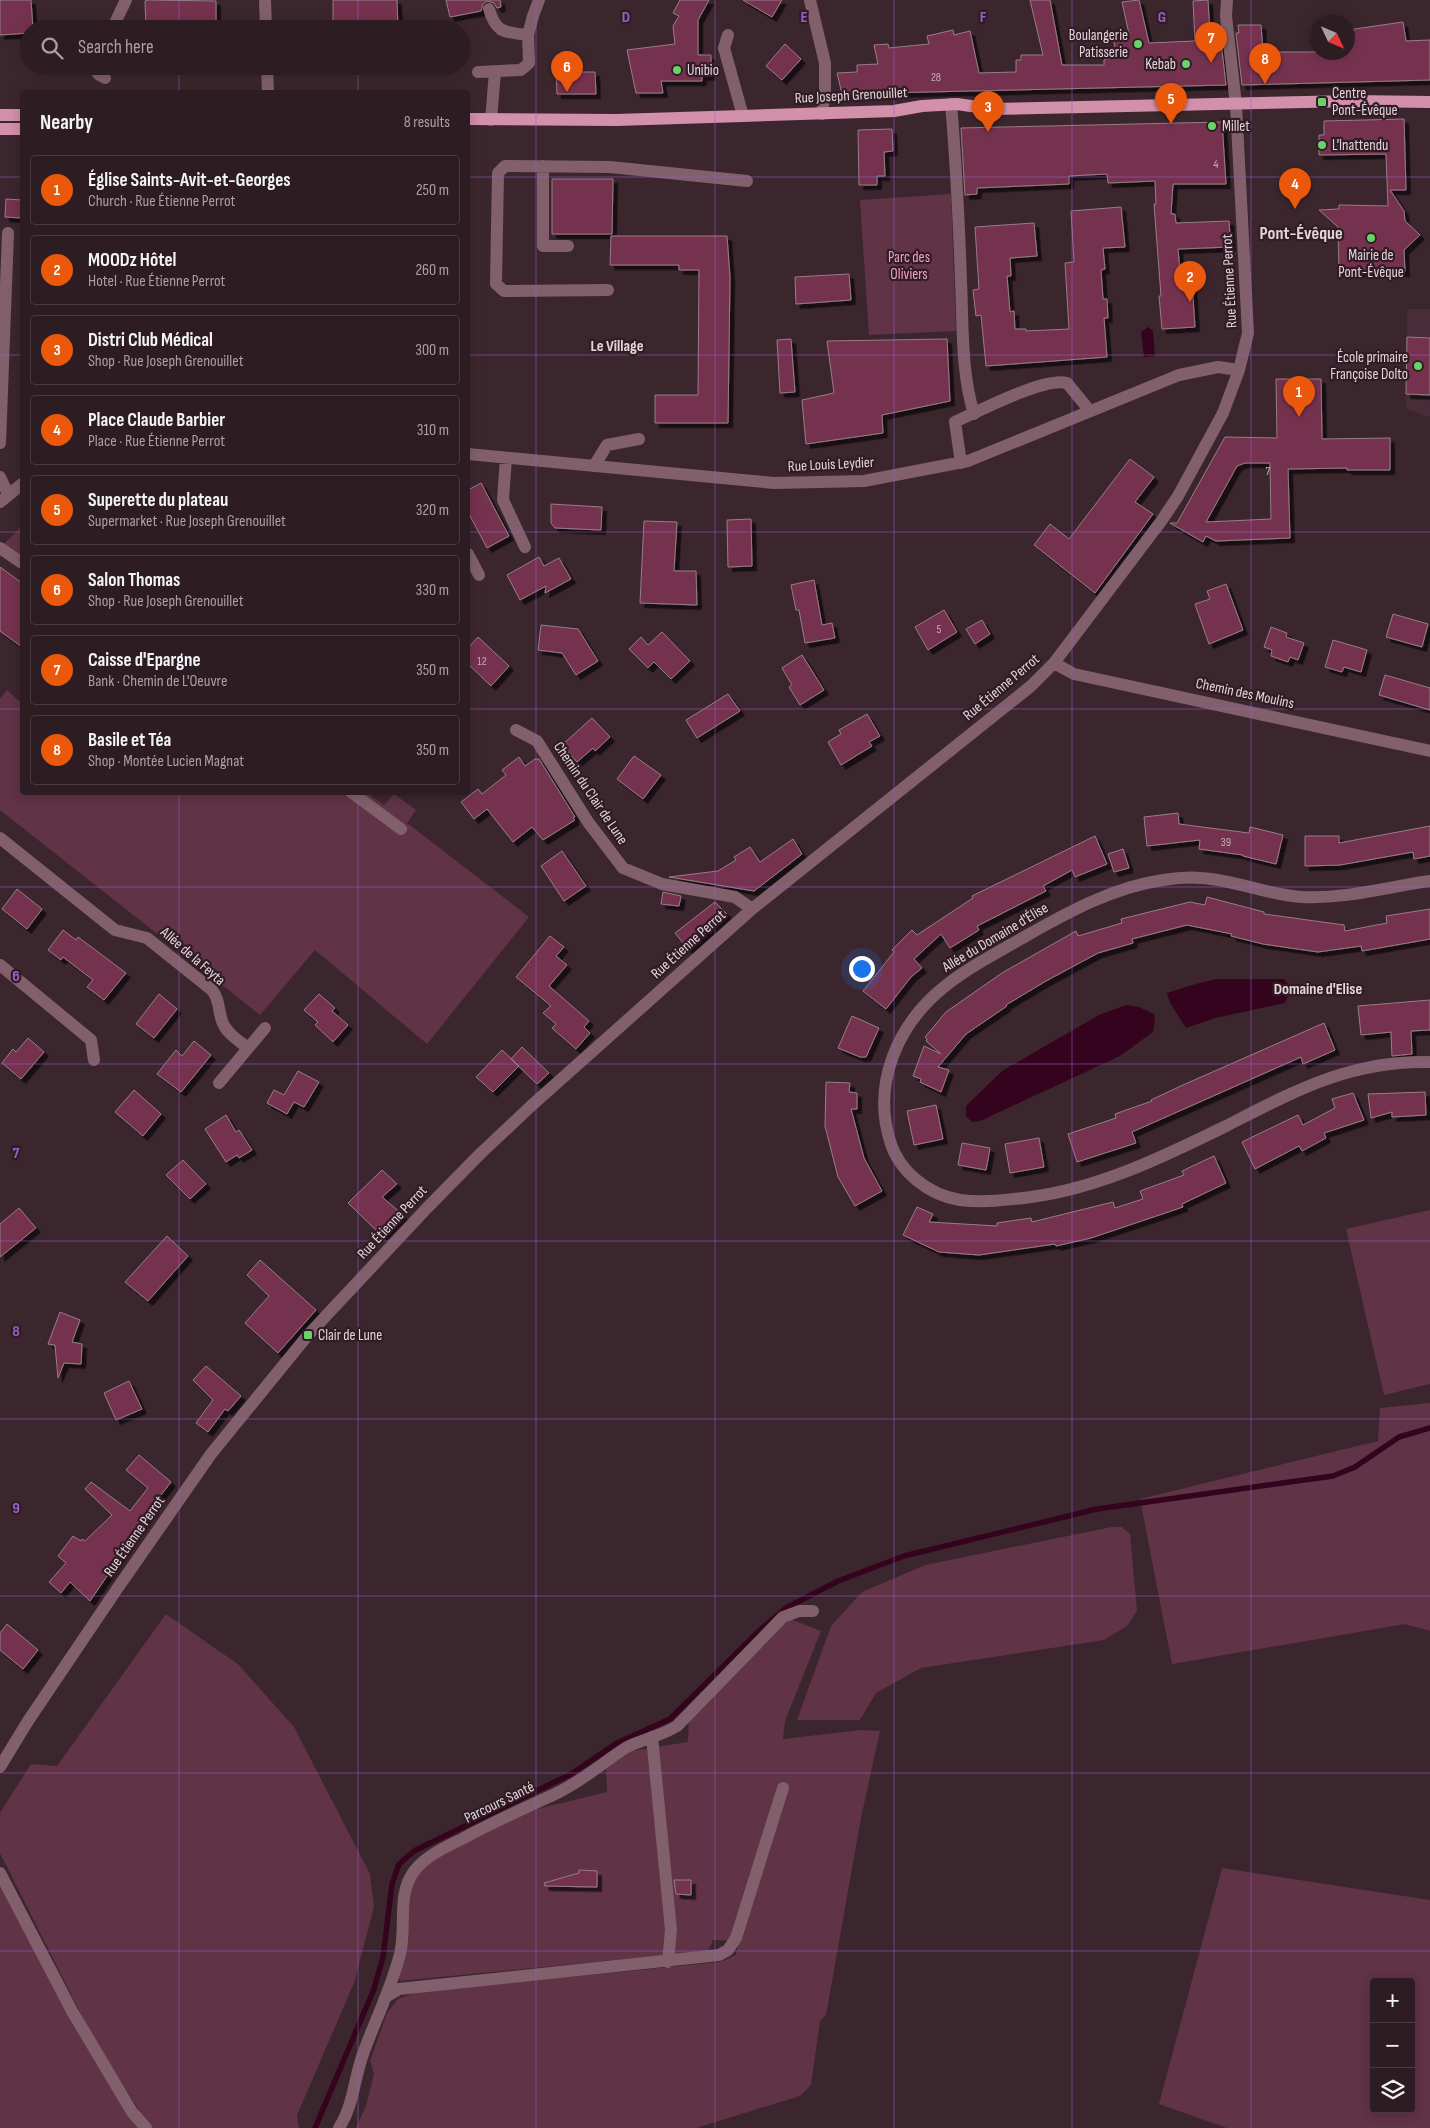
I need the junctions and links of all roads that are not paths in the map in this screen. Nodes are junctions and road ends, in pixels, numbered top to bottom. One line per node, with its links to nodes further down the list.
1 (126, 0): 7 (street)
2 (265, 0): 8 (street)
3 (539, 0): 9 (street)
4 (810, 0): 20 (street)
5 (1227, 0): 19 (street, Rue Étienne Perrot)
6 (489, 9): 9 (street)
7 (116, 20)
8 (266, 20)
9 (528, 35): 12 (street)
10 (728, 35): 23 (street)
11 (478, 72): 12 (street)
12 (494, 72): 25 (street)
13 (100, 75): 15 (street)
14 (267, 75): 16 (street)
15 (104, 78)
16 (268, 90)
17 (1430, 102): 19 (main road, Rue Joseph Grenouillet)
18 (951, 104): 19 (main road, Rue Joseph Grenouillet); 20 (main road, Rue Joseph Grenouillet); 36 (street)
19 (1236, 105): 34 (street, Rue Étienne Perrot)
20 (822, 114): 23 (main road, Rue Joseph Grenouillet)
21 (0, 115): 22 (main road)
22 (20, 115)
23 (744, 116): 25 (main road, Rue Joseph Grenouillet)
24 (470, 119): 25 (main road, Rue Joseph Grenouillet)
25 (491, 120)
26 (0, 129): 27 (main road)
27 (20, 129)
28 (543, 166): 29 (street); 31 (street); 32 (street)
29 (747, 181)
30 (8, 233): 33 (street)
31 (568, 246)
32 (608, 290)
33 (2, 350): 38 (street)
34 (1239, 370): 35 (street, Rue Louis Leydier); 51 (street, Rue Étienne Perrot)
35 (1090, 411): 36 (street); 41 (street, Rue Louis Leydier)
36 (974, 414): 41 (street)
37 (639, 438): 42 (street)
38 (0, 443)
39 (470, 454): 40 (street, Rue Louis Leydier)
40 (506, 458): 42 (street, Rue Louis Leydier); 46 (street)
41 (960, 463): 42 (street, Rue Louis Leydier)
42 (594, 466)
43 (0, 477): 45 (street)
44 (20, 486): 45 (street)
45 (4, 498)
46 (525, 547)
47 (0, 548): 49 (street)
48 (470, 558): 50 (street)
49 (20, 562)
50 (479, 575)
51 (1054, 663): 53 (street, Chemin des Moulins); 58 (street, Rue Étienne Perrot)
52 (516, 730): 58 (street, Chemin du Clair de Lune)
53 (1430, 750)
54 (355, 795): 55 (street)
55 (401, 828)
56 (0, 838): 61 (street, Allée de la Feyta)
57 (1430, 881): 63 (street, Allée du Domaine d'Élise)
58 (752, 908): 67 (street, Rue Étienne Perrot)
59 (0, 965): 62 (street)
60 (265, 1028): 61 (street)
61 (248, 1048): 64 (street)
62 (94, 1060)
63 (1430, 1062)
64 (220, 1083)
65 (813, 1611): 66 (street, Parcours Santé)
66 (652, 1737): 70 (street); 71 (street, Parcours Santé)
67 (0, 1767)
68 (783, 1788): 70 (street)
69 (0, 1874): 72 (street)
70 (668, 1962): 71 (street)
71 (387, 1996): 73 (street, Parcours Santé)
72 (146, 2128)
73 (339, 2128)

